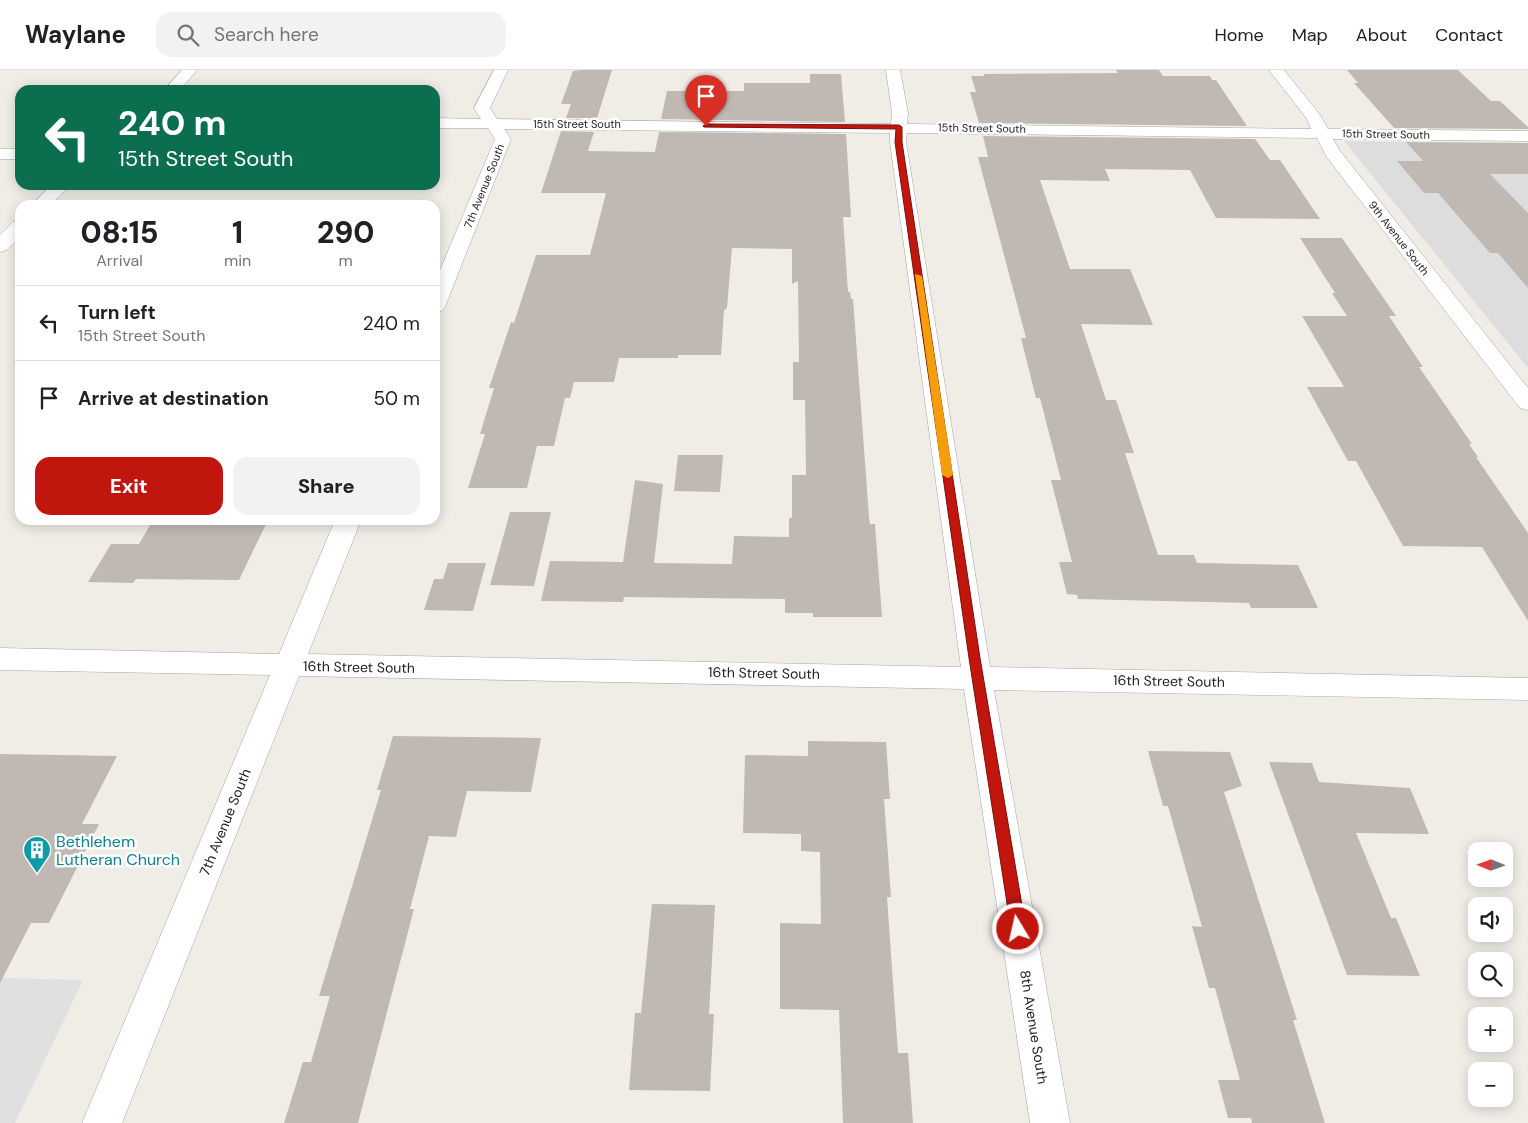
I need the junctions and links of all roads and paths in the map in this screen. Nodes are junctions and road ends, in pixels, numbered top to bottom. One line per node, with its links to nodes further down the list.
1 (190, 70): 5 (street)
2 (501, 70): 7 (street, 7th Avenue South)
3 (893, 70): 8 (street, 8th Avenue South)
4 (1276, 70): 9 (street, 9th Avenue South)
5 (176, 85)
6 (440, 123): 7 (street, 15th Street South)
7 (494, 124): 8 (street, 15th Street South); 17 (street, 7th Avenue South)
8 (899, 127): 9 (street, 15th Street South); 22 (street, 8th Avenue South)
9 (1323, 133): 10 (street, 15th Street South); 18 (street, 9th Avenue South)
10 (1528, 136)
11 (0, 154): 12 (street)
12 (15, 154)
13 (56, 190): 14 (street)
14 (46, 200)
15 (15, 231): 16 (street)
16 (0, 246)
17 (440, 295)
18 (1528, 403)
19 (346, 525): 21 (street, 7th Avenue South)
20 (0, 659): 21 (street, 16th Street South)
21 (289, 666): 22 (street, 16th Street South); 24 (street, 7th Avenue South)
22 (977, 677): 23 (street, 16th Street South); 25 (street, 8th Avenue South)
23 (1528, 689)
24 (102, 1123)
25 (1050, 1123)

